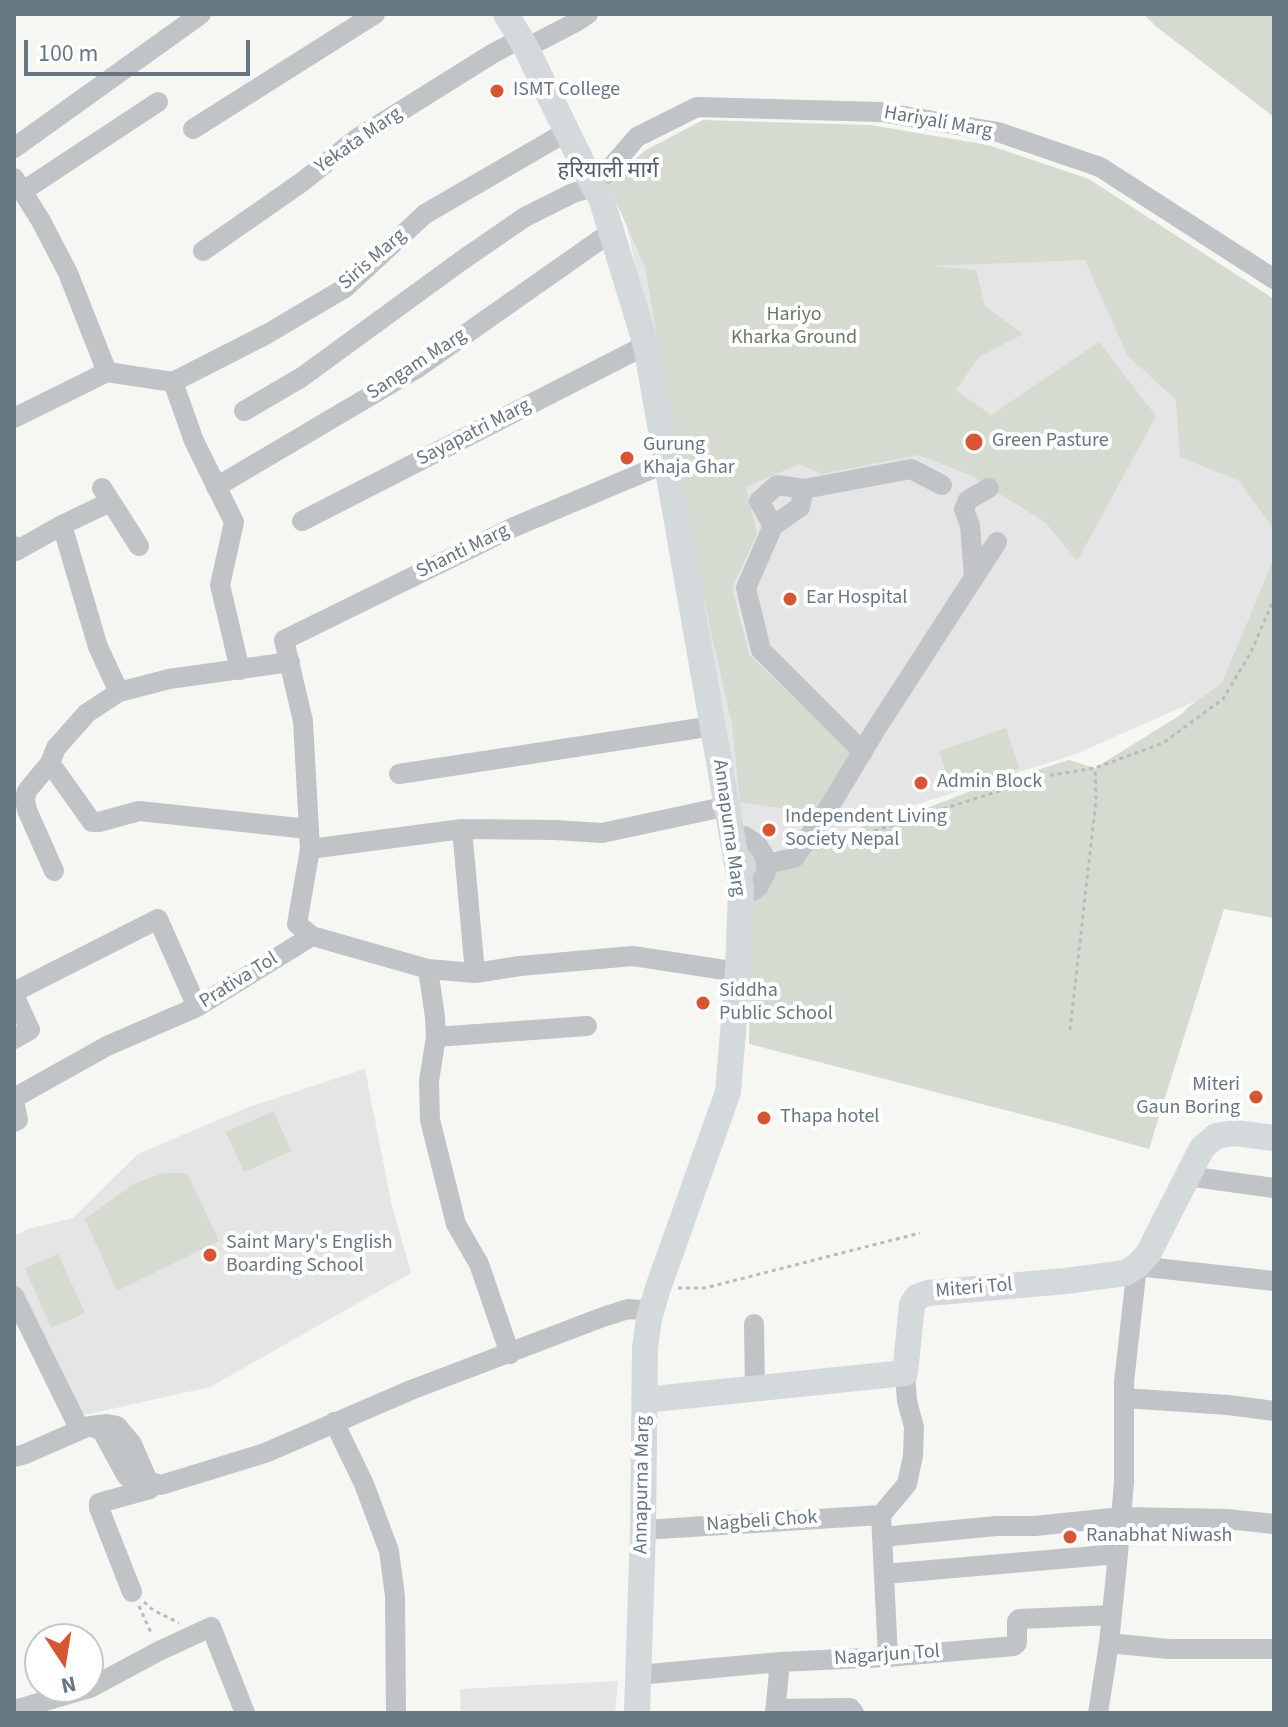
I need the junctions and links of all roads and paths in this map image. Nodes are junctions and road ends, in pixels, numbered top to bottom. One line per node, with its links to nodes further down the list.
1 (201, 14): 9 (street)
2 (375, 14): 7 (street)
3 (506, 14): 5 (main road, Annapurna Marg)
4 (588, 14): 5 (street, Yekata Marg)
5 (523, 44): 8 (main road, Annapurna Marg); 13 (street, Yekata Marg)
6 (158, 102): 10 (street)
7 (193, 129)
8 (568, 131): 11 (main road, Annapurna Marg); 17 (street, Siris Marg)
9 (14, 148)
10 (18, 185): 16 (street)
11 (594, 187): 12 (main road, Annapurna Marg); 14 (street, Hariyali Marg); 18 (street)
12 (611, 232): 15 (main road, Annapurna Marg); 22 (street, Sangam Marg)
13 (203, 251)
14 (1274, 279)
15 (646, 345): 20 (main road, Annapurna Marg); 25 (street, Sayapatri Marg)
16 (107, 372): 17 (street); 19 (street)
17 (173, 382): 22 (street)
18 (244, 411)
19 (14, 418)
20 (666, 463): 33 (street, Shanti Marg); 36 (main road, Annapurna Marg)
21 (942, 485): 24 (street)
22 (216, 487): 34 (street)
23 (989, 488): 31 (street)
24 (804, 489): 27 (street); 27 (street)
25 (302, 521)
26 (62, 525): 29 (street); 30 (street); 35 (street)
27 (773, 526): 37 (street)
28 (997, 542): 31 (street)
29 (14, 546)
30 (139, 546)
31 (974, 577): 37 (street)
32 (1274, 599): 39 (path)
33 (290, 662): 34 (street); 44 (street)
34 (240, 670): 35 (street)
35 (119, 692): 38 (street)
36 (713, 726): 40 (street); 41 (main road, Annapurna Marg)
37 (863, 752): 45 (street)
38 (50, 763): 44 (street); 47 (street)
39 (1095, 768): 45 (path); 56 (path)
40 (399, 774)
41 (728, 806): 42 (street); 43 (main road, Annapurna Marg)
42 (462, 829): 44 (street); 52 (street)
43 (732, 835): 46 (street); 48 (main road, Annapurna Marg)
44 (309, 839): 49 (street)
45 (794, 858): 46 (street)
46 (766, 864): 48 (street)
47 (54, 871)
48 (740, 896): 51 (main road, Annapurna Marg)
49 (312, 936): 50 (street); 54 (street, Prativa Tol)
50 (428, 969): 52 (street); 57 (street)
51 (738, 972): 52 (street); 67 (main road, Annapurna Marg)
52 (475, 973)
53 (14, 994): 54 (street); 58 (street)
54 (197, 1007): 59 (street, Prativa Tol)
55 (587, 1026): 57 (street)
56 (1070, 1030)
57 (436, 1037): 71 (street)
58 (14, 1039)
59 (14, 1099): 60 (street)
60 (14, 1122)
61 (1274, 1138): 62 (main road)
62 (1187, 1176): 63 (street); 65 (main road)
63 (1274, 1188)
64 (920, 1233): 67 (path)
65 (1137, 1266): 66 (street, Miteri Tol); 72 (main road, Miteri Tol); 74 (street)
66 (1274, 1281)
67 (658, 1288): 69 (main road, Annapurna Marg)
68 (14, 1296): 78 (street)
69 (649, 1318): 71 (street); 75 (main road, Annapurna Marg)
70 (754, 1324): 73 (street)
71 (510, 1354): 77 (street)
72 (905, 1373): 73 (main road); 81 (street)
73 (755, 1390): 75 (main road)
74 (1124, 1398): 76 (street); 82 (street)
75 (644, 1400): 84 (main road, Annapurna Marg)
76 (1274, 1411)
77 (334, 1422): 80 (street); 100 (street)
78 (85, 1428): 79 (street); 80 (street)
79 (14, 1457)
80 (161, 1485): 88 (street)
81 (881, 1515): 84 (street, Nagbeli Chok); 85 (street)
82 (1121, 1517): 83 (street); 85 (street); 86 (street)
83 (1274, 1524)
84 (643, 1530): 96 (main road, Annapurna Marg)
85 (882, 1537): 87 (street)
86 (1118, 1554): 87 (street); 89 (street)
87 (884, 1574): 94 (street)
88 (132, 1592): 90 (path); 93 (path)
89 (1112, 1615): 91 (street); 94 (street, Nagarjun Tol)
90 (207, 1632): 93 (street); 99 (street)
91 (1109, 1643): 92 (street); 103 (street)
92 (1274, 1649)
93 (159, 1651): 97 (street)
94 (888, 1657): 95 (street, Nagarjun Tol)
95 (780, 1662): 96 (street, Nagarjun Tol); 98 (street)
96 (638, 1675): 101 (main road, Annapurna Marg)
97 (14, 1710)
98 (775, 1711): 102 (street)
99 (245, 1713)
100 (396, 1713)
101 (637, 1713)
102 (854, 1713)
103 (1098, 1713)

